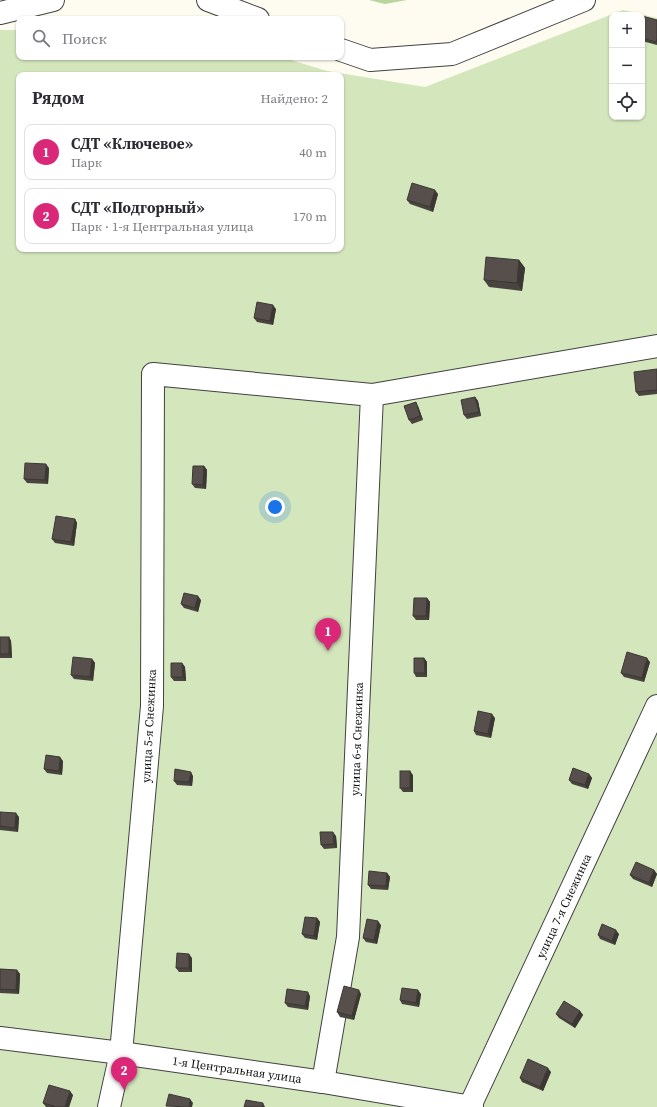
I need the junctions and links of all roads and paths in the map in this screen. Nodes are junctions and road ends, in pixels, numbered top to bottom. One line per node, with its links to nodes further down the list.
1 (53, 0): 4 (street)
2 (208, 0): 5 (street)
3 (584, 0): 6 (street)
4 (0, 13)
5 (250, 16)
6 (344, 51)
7 (657, 346): 8 (street)
8 (372, 395): 11 (street, улица 5-я Снежинка); 12 (street, улица 6-я Снежинка)
9 (657, 706): 13 (street, улица 7-я Снежинка)
10 (0, 1038): 11 (street, 1-я Центральная улица)
11 (122, 1053): 12 (street, 1-я Центральная улица); 14 (street, улица 5-я Снежинка)
12 (323, 1082): 13 (street, 1-я Центральная улица)
13 (464, 1106)
14 (109, 1107)

